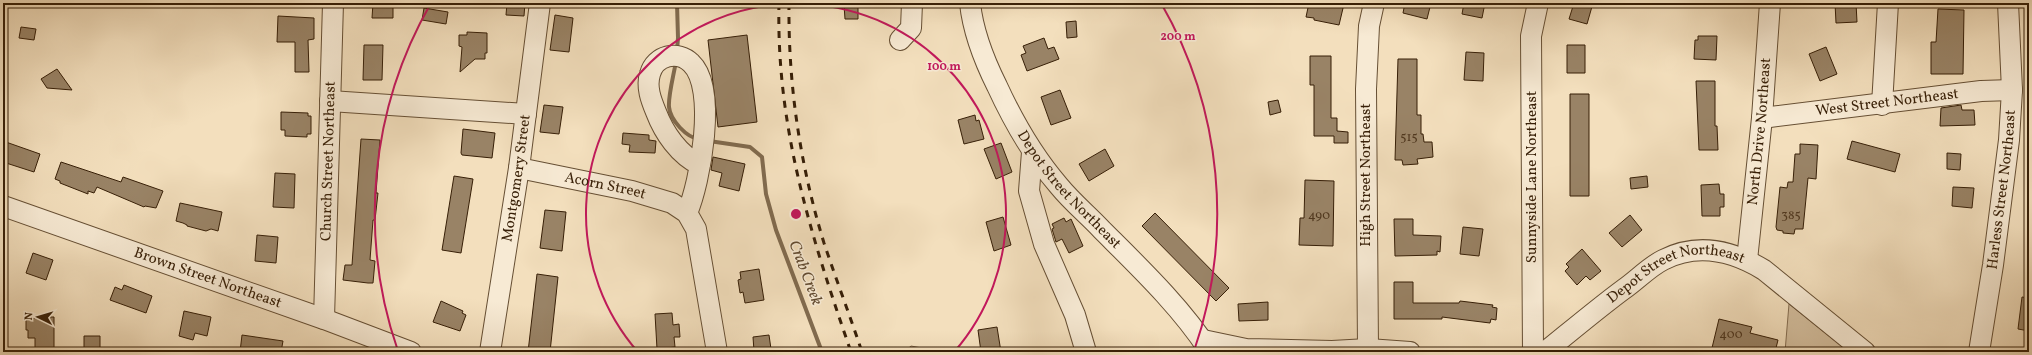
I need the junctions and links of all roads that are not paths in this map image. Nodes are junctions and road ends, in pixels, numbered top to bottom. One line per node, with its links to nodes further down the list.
1 (333, 3): 12 (street, Church Street Northeast)
2 (540, 3): 14 (street, Montgomery Street)
3 (912, 3): 10 (street)
4 (970, 3): 17 (street, Depot Street Northeast)
5 (1374, 3): 24 (street, High Street Northeast)
6 (1538, 3): 30 (street, Sunnyside Lane Northeast)
7 (1770, 3): 15 (street, North Drive Northeast)
8 (1888, 3): 13 (street)
9 (2008, 3): 11 (street, Harless Street Northeast)
10 (900, 40)
11 (2012, 90): 13 (street, West Street Northeast); 33 (street, Harless Street Northeast)
12 (330, 101): 14 (street); 22 (street, Church Street Northeast)
13 (1882, 105): 15 (street, West Street Northeast)
14 (526, 114): 18 (street, Montgomery Street)
15 (1762, 118): 21 (street, North Drive Northeast)
16 (702, 148): 16 (street); 20 (street)
17 (1032, 152): 23 (street, Depot Street Northeast); 28 (street)
18 (519, 168): 20 (street, Acorn Street); 26 (street, Montgomery Street)
19 (3, 206): 22 (street, Brown Street Northeast)
20 (687, 213): 27 (street)
21 (1747, 260): 31 (street, Depot Street Northeast); 32 (street, Depot Street Northeast)
22 (324, 319): 25 (street, Brown Street Northeast)
23 (1207, 346): 24 (street)
24 (1368, 348): 29 (street)
25 (400, 350)
26 (490, 352)
27 (717, 352)
28 (1086, 352)
29 (1410, 352)
30 (1533, 352)
31 (1545, 352)
32 (1865, 352)
33 (1979, 352)

